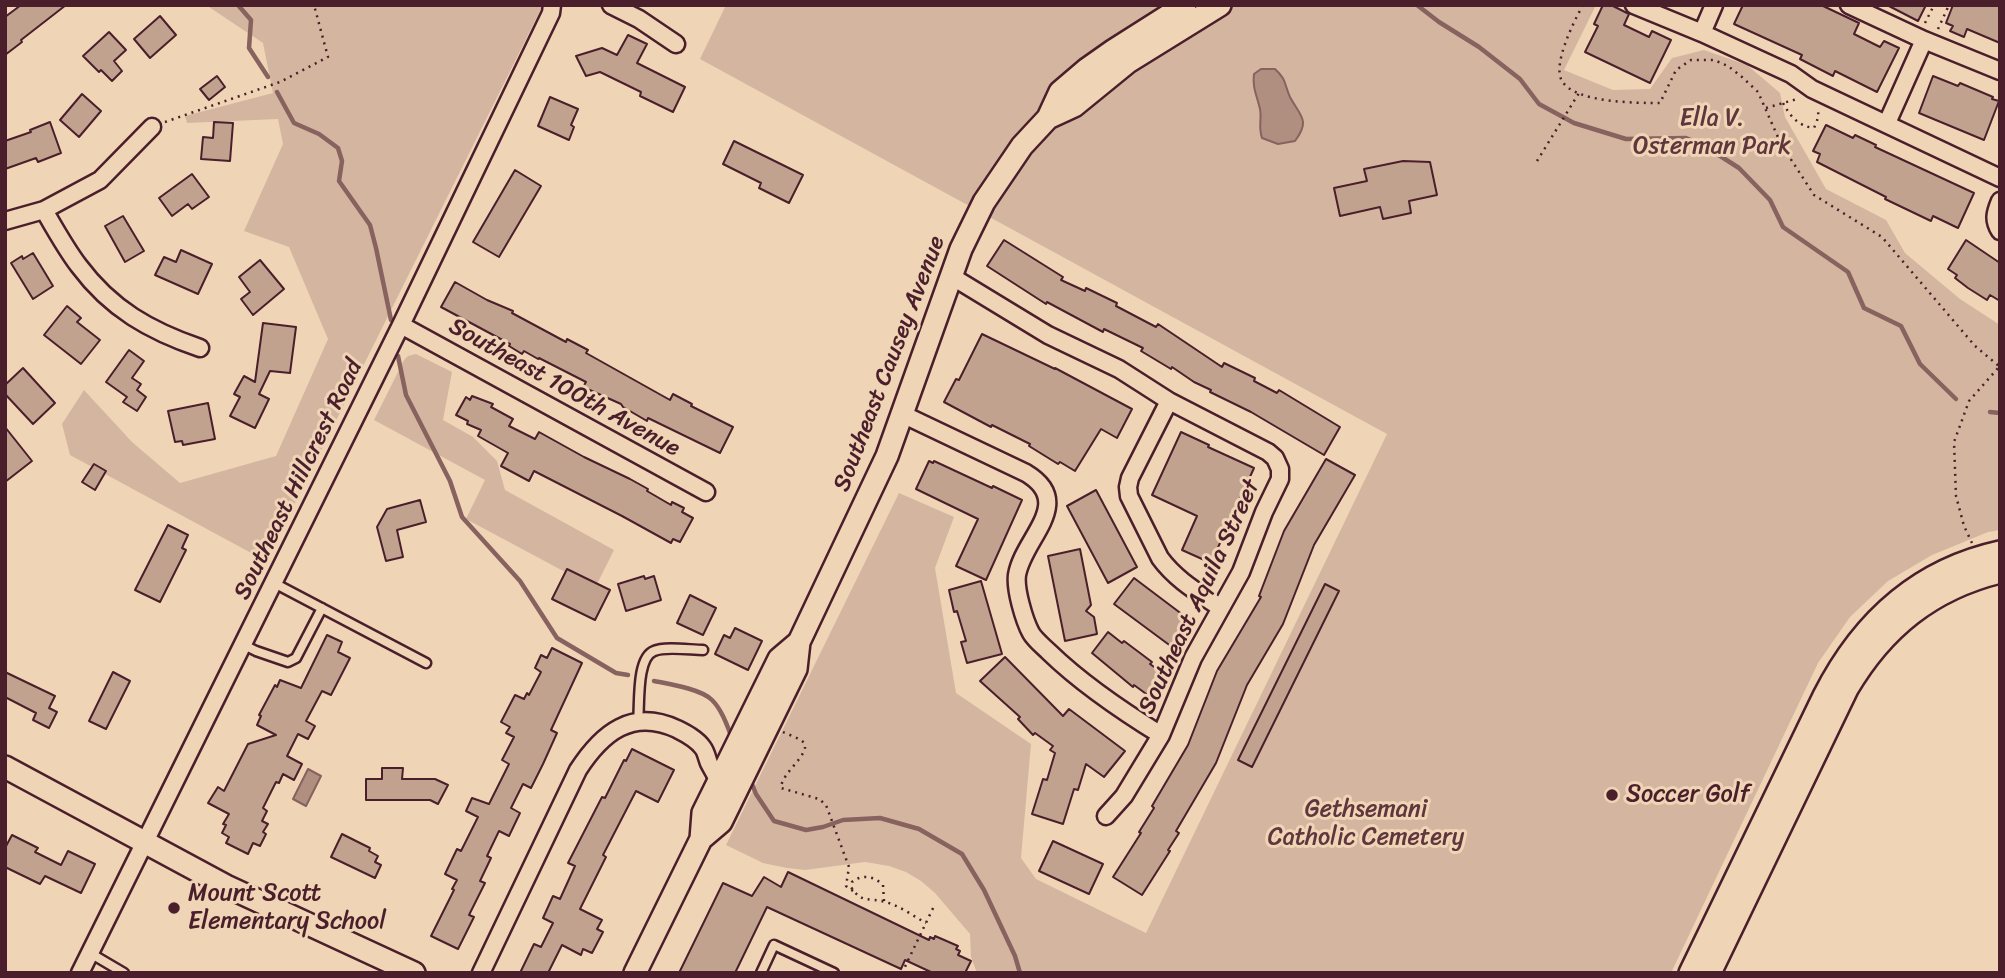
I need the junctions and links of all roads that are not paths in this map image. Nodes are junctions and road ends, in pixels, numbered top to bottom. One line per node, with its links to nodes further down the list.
1 (552, 5): 21 (street, Southeast Hillcrest Road)
2 (611, 5): 10 (street)
3 (1185, 5): 12 (street, Southeast Causey Avenue)
4 (1220, 5): 12 (street, Southeast Causey Avenue)
5 (1634, 5): 8 (street)
6 (1714, 5): 8 (street)
7 (1849, 5): 9 (street)
8 (1702, 33): 13 (street)
9 (1924, 40): 11 (street); 13 (street)
10 (676, 44)
11 (2000, 71)
12 (1048, 118): 20 (street, Southeast Causey Avenue)
13 (1887, 124): 15 (street)
14 (152, 127): 17 (street)
15 (2000, 178)
16 (2000, 201): 19 (street)
17 (44, 210): 18 (street); 22 (street)
18 (5, 221)
19 (2000, 231)
20 (951, 276): 23 (street, Southeast Aquila Street); 24 (street, Southeast Causey Avenue)
21 (401, 325): 25 (street, Southeast 100th Avenue); 28 (street, Southeast Hillcrest Road)
22 (200, 348)
23 (1169, 401): 30 (street); 30 (street, Southeast Aquila Street)
24 (902, 414): 31 (street, Southeast Causey Avenue); 36 (street)
25 (706, 492)
26 (1989, 555): 49 (street)
27 (2000, 572): 50 (street)
28 (274, 583): 29 (lane); 32 (street, Southeast Hillcrest Road)
29 (321, 608): 32 (lane); 34 (lane)
30 (1221, 608): 36 (street, Southeast Aquila Street)
31 (799, 642): 38 (street, Southeast Causey Avenue); 38 (street, Southeast Causey Avenue)
32 (244, 645): 40 (street, Southeast Hillcrest Road)
33 (703, 650): 35 (lane)
34 (426, 663)
35 (638, 723): 38 (street); 45 (street)
36 (1161, 735): 39 (street, Southeast Aquila Street)
37 (5, 767): 40 (street)
38 (726, 781): 46 (street, Southeast Causey Avenue)
39 (1106, 816)
40 (146, 843): 41 (street, Southeast Hillcrest Road); 44 (street)
41 (90, 953): 42 (street, Southeast Hillcrest Road); 43 (lane)
42 (80, 973)
43 (124, 973)
44 (414, 973)
45 (481, 973)
46 (635, 973)
47 (761, 973): 48 (lane)
48 (834, 973)
49 (1690, 973)
50 (1710, 973)

